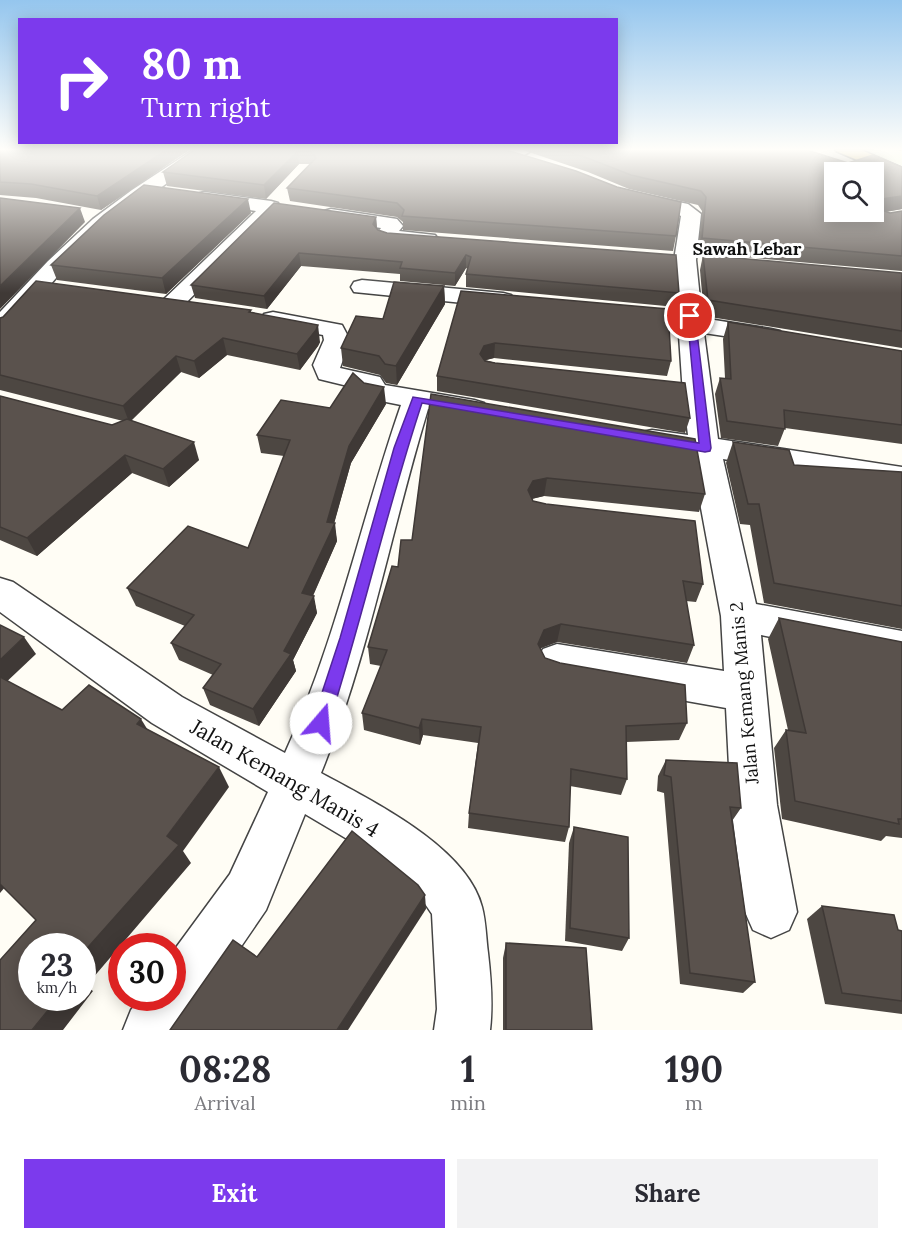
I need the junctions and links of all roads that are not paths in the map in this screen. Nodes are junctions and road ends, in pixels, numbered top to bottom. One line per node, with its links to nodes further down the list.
1 (135, 196): 6 (street)
2 (197, 196): 10 (street)
3 (626, 196): 12 (street, Jalan Kemang Manis 2)
4 (311, 212): 7 (street)
5 (82, 214): 6 (street)
6 (105, 218): 13 (street)
7 (448, 241)
8 (362, 287): 9 (street)
9 (523, 302)
10 (205, 309)
11 (249, 315): 15 (street)
12 (684, 318): 14 (street); 18 (street, Jalan Kemang Manis 2)
13 (1, 324)
14 (796, 340)
15 (417, 399): 16 (street); 27 (street)
16 (498, 413)
17 (625, 434): 18 (street)
18 (705, 448): 19 (street); 21 (street, Jalan Kemang Manis 2)
19 (902, 477)
20 (686, 525): 21 (street)
21 (721, 529): 23 (street, Jalan Kemang Manis 2)
22 (0, 592): 27 (street, Jalan Kemang Manis 4)
23 (740, 616): 24 (street); 26 (street, Jalan Kemang Manis 2)
24 (902, 647)
25 (556, 661): 26 (street)
26 (745, 693): 28 (street, Jalan Kemang Manis 2)
27 (294, 783): 29 (street); 30 (street, Jalan Kemang Manis 4)
28 (771, 912)
29 (151, 1030)
30 (462, 1030)

